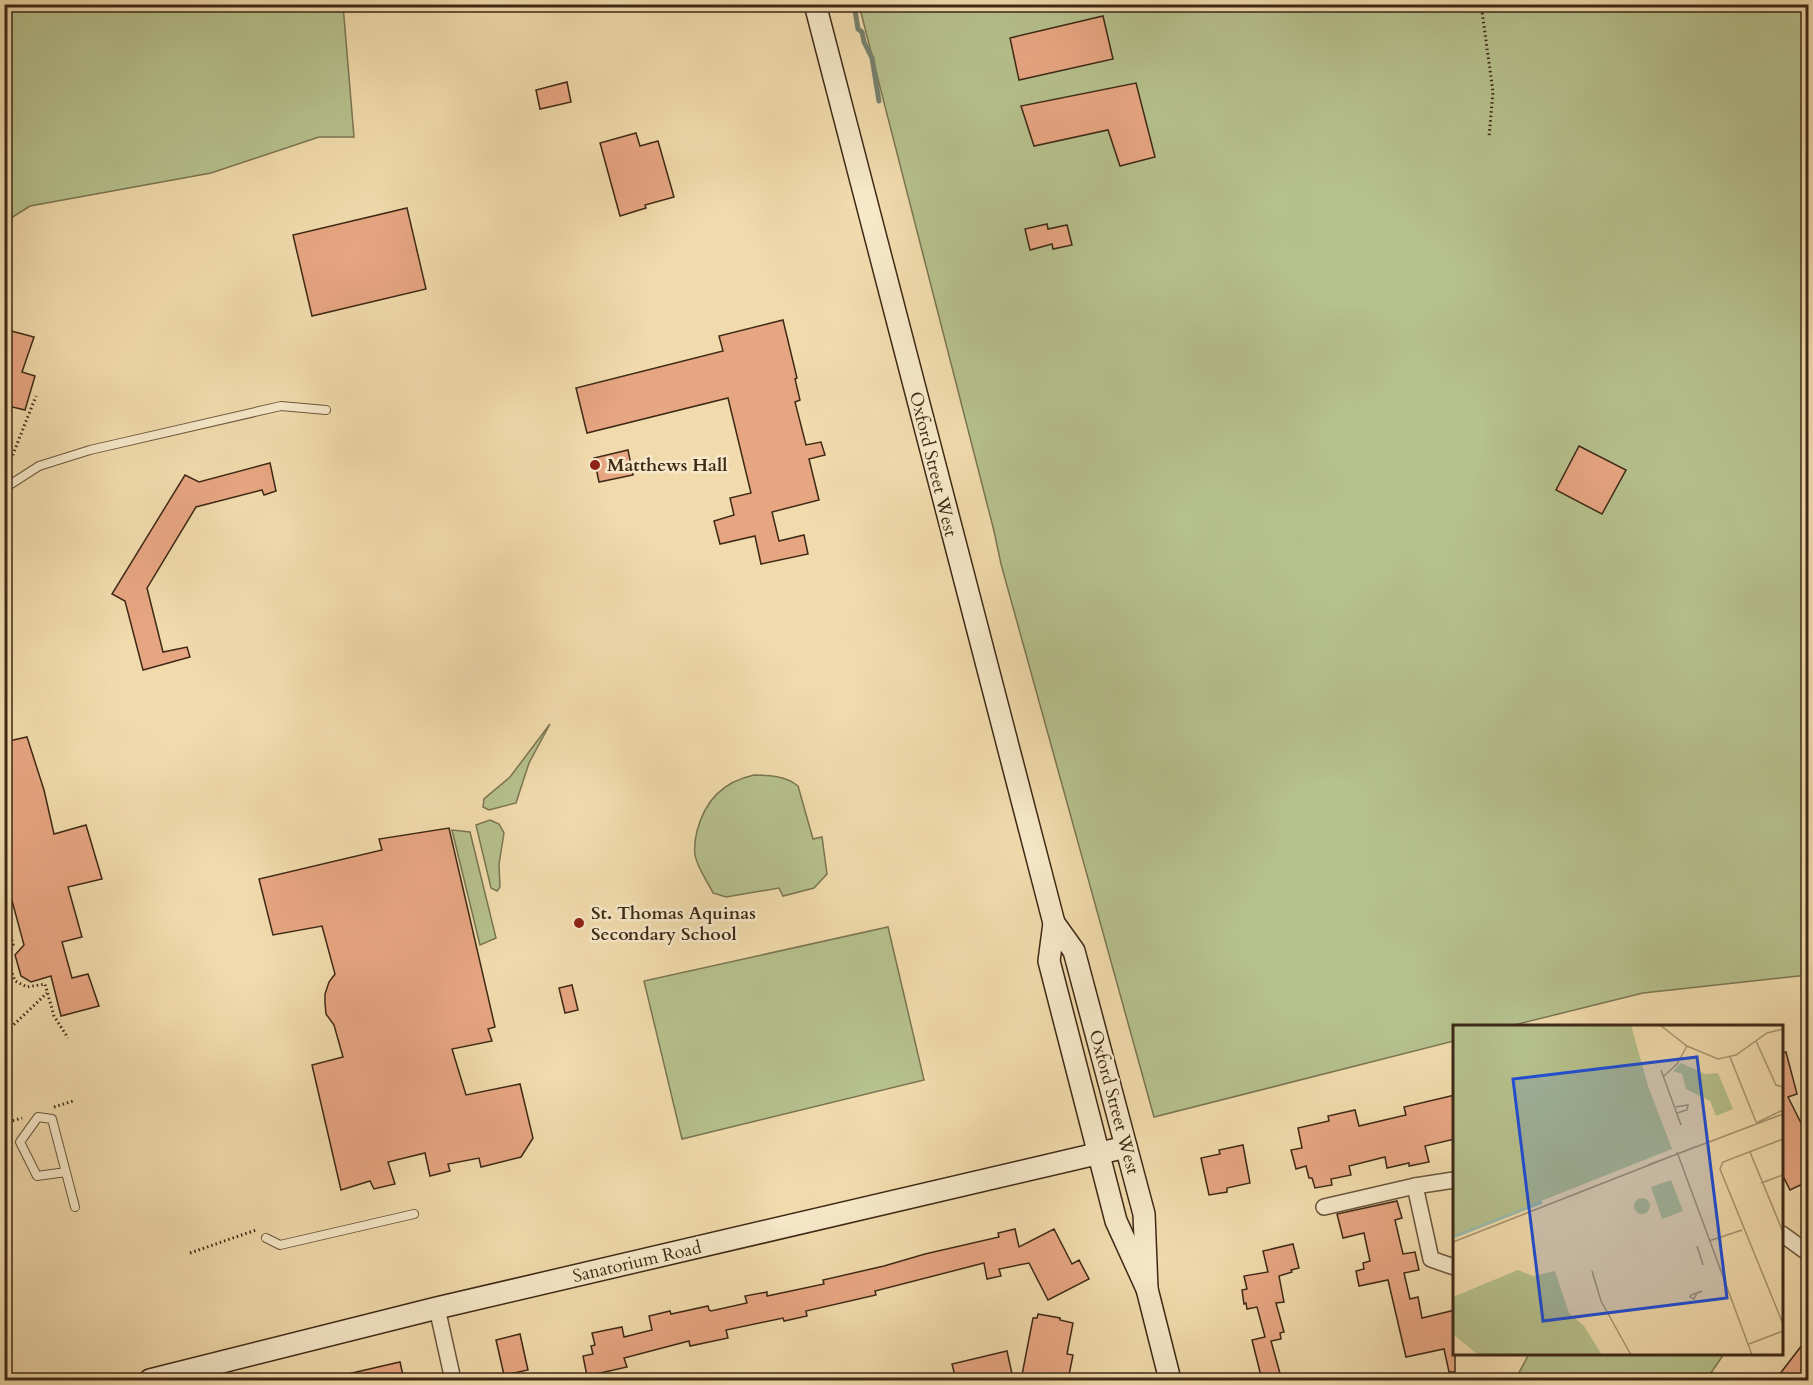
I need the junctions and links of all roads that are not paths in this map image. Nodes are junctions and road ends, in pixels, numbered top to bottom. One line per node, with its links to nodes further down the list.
1 (814, 4): 4 (main road, Oxford Street West)
2 (326, 410): 3 (lane)
3 (4, 485)
4 (1054, 924): 5 (main road, Oxford Street West); 6 (main road, Oxford Street West)
5 (1126, 1148): 6 (main road, Sanatorium Road); 17 (main road, Oxford Street West)
6 (1098, 1154): 17 (main road, Oxford Street West); 18 (main road, Sanatorium Road)
7 (66, 1172): 7 (lane); 10 (lane)
8 (1453, 1180): 9 (street)
9 (1415, 1186): 11 (street); 16 (street)
10 (75, 1207)
11 (1324, 1207)
12 (414, 1214): 14 (lane)
13 (1783, 1235): 15 (street)
14 (266, 1238)
15 (1809, 1253)
16 (1453, 1266)
17 (1147, 1289): 21 (main road, Oxford Street West)
18 (437, 1308): 19 (main road, Sanatorium Road); 20 (street)
19 (150, 1380)
20 (453, 1380)
21 (1170, 1380)

